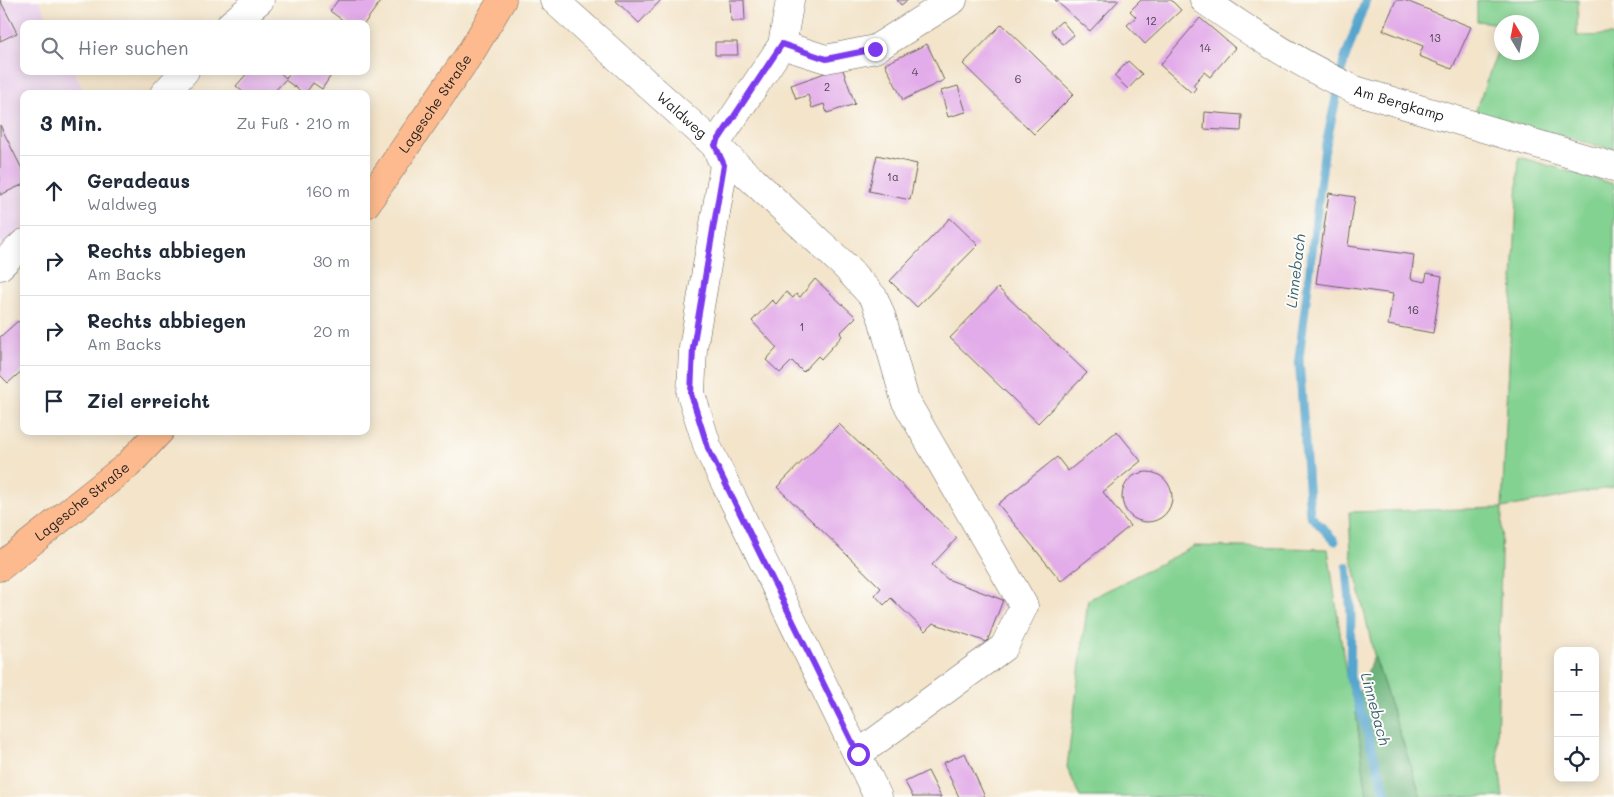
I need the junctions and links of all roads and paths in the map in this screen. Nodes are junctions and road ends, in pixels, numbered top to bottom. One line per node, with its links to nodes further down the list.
1 (260, 0): 7 (street)
2 (502, 0): 13 (main road, Lagesche Straße)
3 (554, 0): 11 (street, Waldweg)
4 (790, 0): 8 (street)
5 (953, 0): 8 (street)
6 (1204, 0): 12 (street, Am Bergkamp)
7 (236, 20)
8 (782, 44): 11 (street)
9 (181, 75): 10 (street)
10 (168, 90)
11 (715, 145): 18 (street, Waldweg); 18 (street)
12 (1614, 167)
13 (370, 198)
14 (20, 247): 15 (street)
15 (0, 266)
16 (156, 435): 17 (main road, Lagesche Straße)
17 (0, 567)
18 (858, 754): 19 (street, Waldweg)
19 (878, 797)

